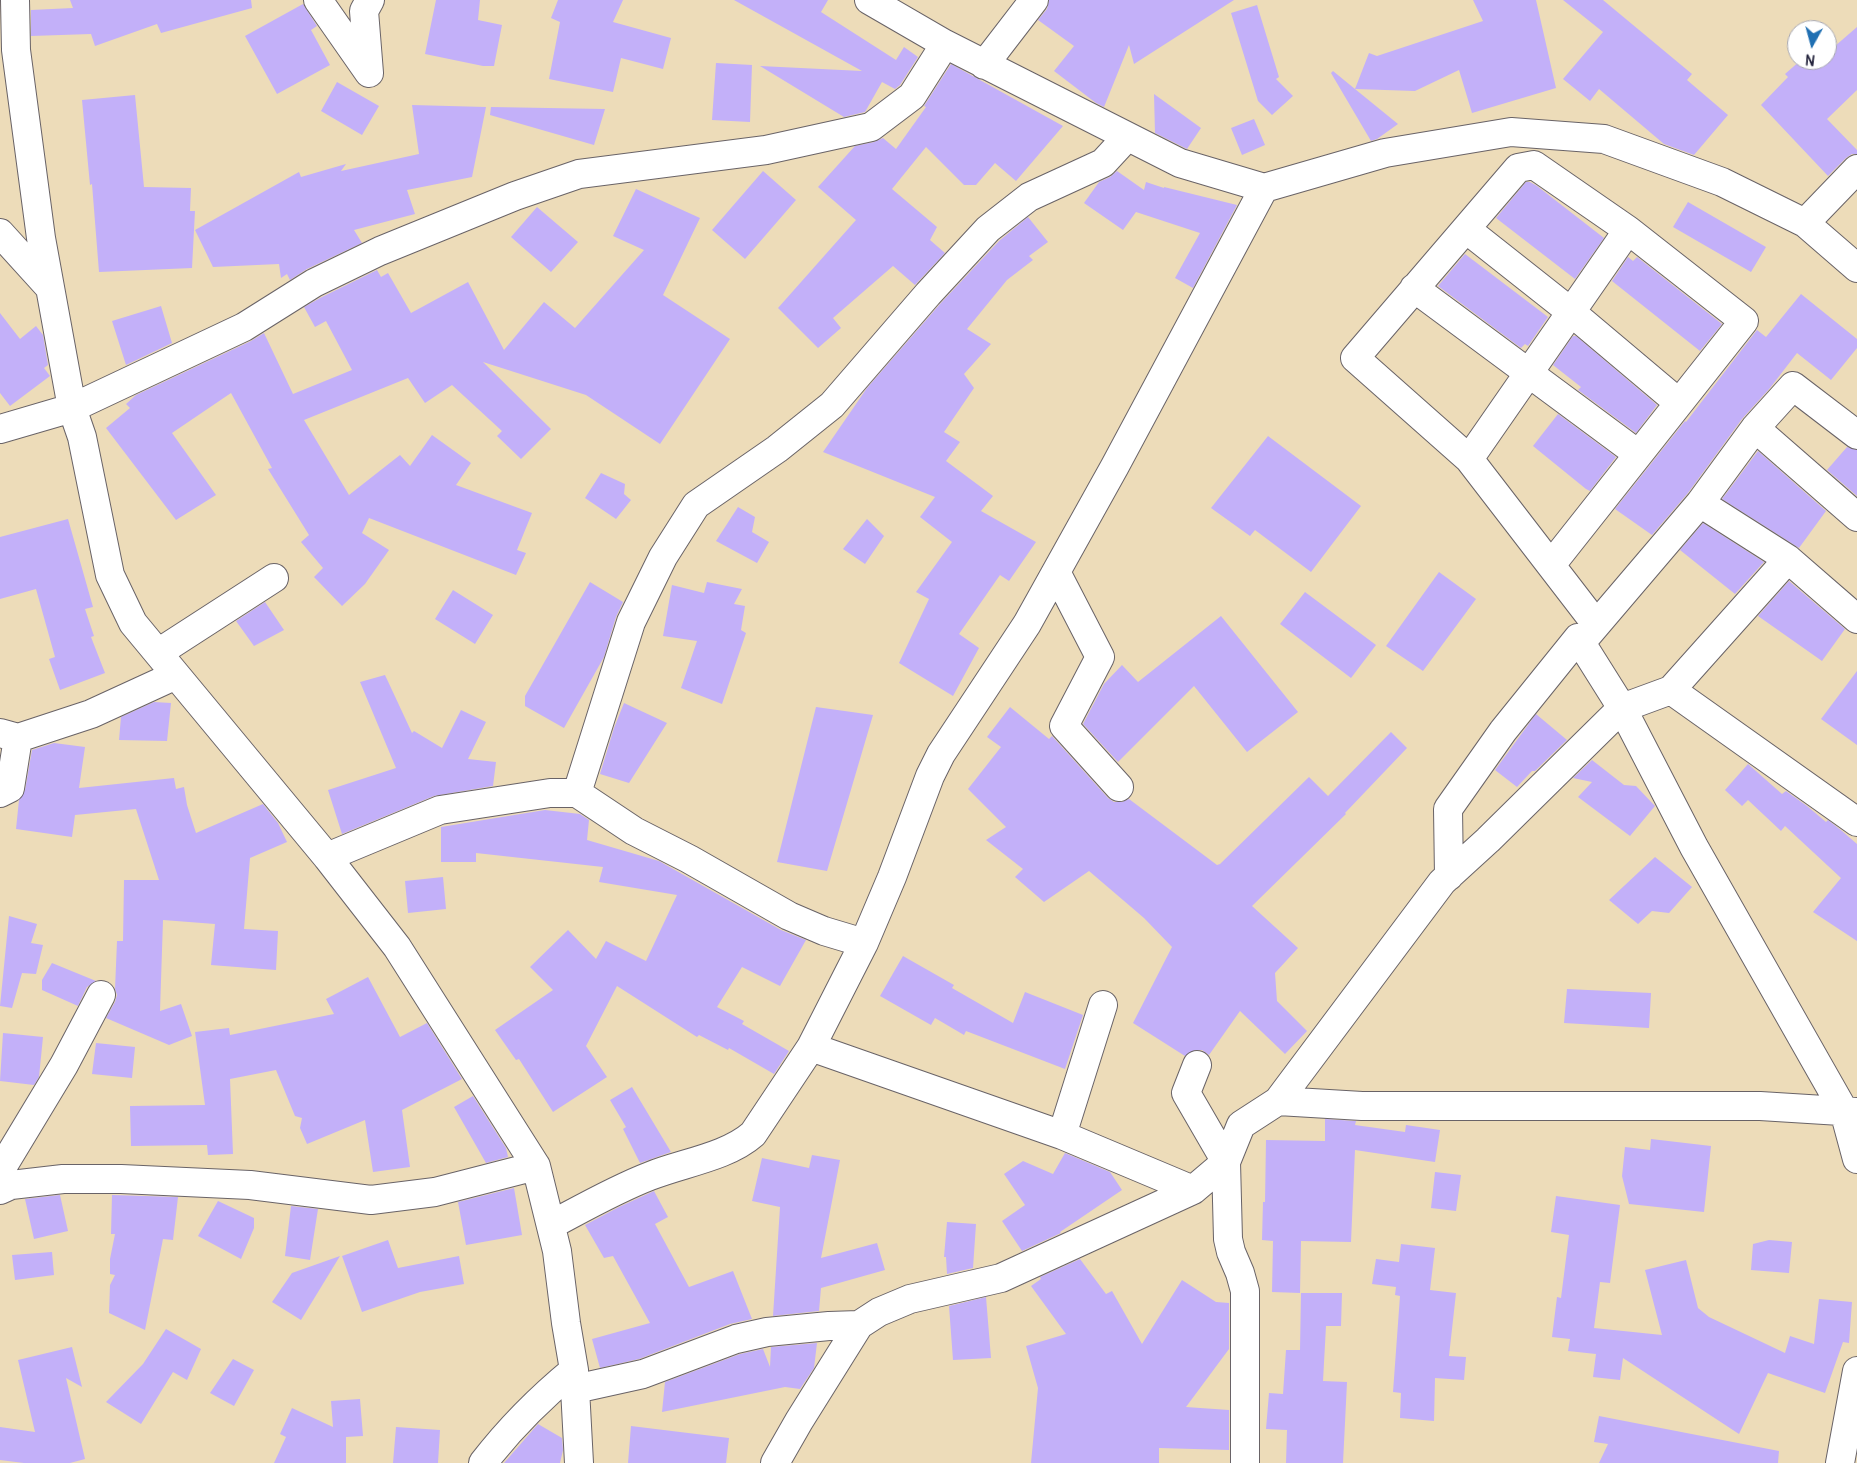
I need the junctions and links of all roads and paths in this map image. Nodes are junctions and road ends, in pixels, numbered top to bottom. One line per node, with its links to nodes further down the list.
1 (15, 0): 16 (street)
2 (318, 0): 3 (street)
3 (370, 0)
4 (869, 0): 6 (street)
5 (1034, 0): 7 (street)
6 (945, 44): 7 (street); 21 (street)
7 (984, 64): 8 (street)
8 (1127, 137): 10 (street); 42 (street)
9 (1857, 169): 11 (street)
10 (1264, 188): 11 (street); 31 (street)
11 (1805, 223): 15 (street)
12 (1466, 229): 13 (street); 17 (street); 18 (street)
13 (1628, 230): 18 (street); 20 (street)
14 (0, 233): 16 (street)
15 (1857, 268)
16 (50, 288): 21 (street)
17 (1414, 288): 19 (street); 26 (street)
18 (1571, 312): 19 (street); 20 (street)
19 (1530, 373): 25 (street); 26 (street)
20 (1679, 403): 25 (street)
21 (72, 408): 23 (street); 35 (street)
22 (1755, 428): 24 (street); 27 (street); 28 (street)
23 (0, 429)
24 (1857, 435)
25 (1638, 454): 30 (street)
26 (1469, 459): 30 (street)
27 (1700, 503): 29 (street); 34 (street)
28 (1857, 518)
29 (1788, 560): 33 (street); 37 (street)
30 (1552, 565): 34 (street)
31 (1056, 572): 40 (street); 46 (street)
32 (274, 578): 35 (street)
33 (1856, 617)
34 (1589, 633): 38 (street); 45 (street)
35 (158, 653): 36 (street)
36 (176, 675): 39 (street); 44 (street)
37 (1671, 690): 38 (street); 43 (street)
38 (1622, 708): 45 (street); 52 (street)
39 (9, 735): 41 (street)
40 (1119, 787)
41 (0, 792)
42 (577, 793): 44 (street); 46 (street)
43 (1857, 822)
44 (327, 857): 56 (street)
45 (1449, 876): 51 (street)
46 (864, 943): 49 (street)
47 (101, 995): 57 (street)
48 (1103, 1005): 53 (street)
49 (811, 1047): 53 (street); 60 (street)
50 (1197, 1064): 55 (street)
51 (1278, 1101): 52 (street); 55 (street)
52 (1851, 1111): 54 (street)
53 (1062, 1135): 59 (street)
54 (1857, 1159)
55 (1226, 1162): 59 (street); 67 (street)
56 (536, 1166): 58 (street); 60 (street)
57 (0, 1171)
58 (0, 1190)
59 (1193, 1190): 61 (street)
60 (551, 1225): 63 (street)
61 (858, 1325): 63 (street); 66 (street)
62 (1857, 1371): 68 (street)
63 (574, 1380): 64 (street); 65 (street)
64 (483, 1463)
65 (579, 1463)
66 (775, 1463)
67 (1245, 1463)
68 (1840, 1463)

